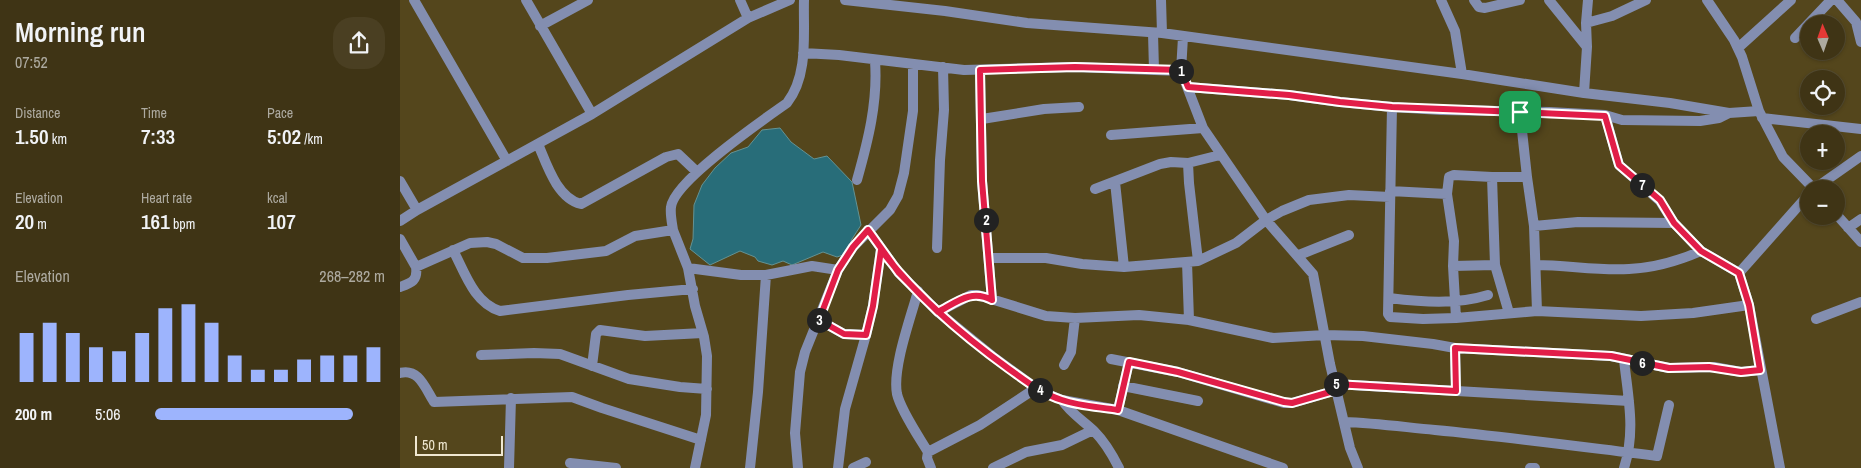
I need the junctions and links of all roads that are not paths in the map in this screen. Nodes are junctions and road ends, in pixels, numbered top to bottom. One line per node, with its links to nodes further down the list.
1 (414, 0): 52 (street)
2 (526, 0): 21 (street)
3 (588, 0): 21 (street)
4 (740, 0): 19 (street)
5 (790, 0): 19 (street)
6 (804, 0): 28 (street)
7 (844, 0): 22 (street)
8 (1161, 0): 22 (street)
9 (1441, 0): 35 (street)
10 (1474, 0): 11 (street)
11 (1520, 0)
12 (1549, 0): 26 (street)
13 (1588, 0): 20 (street)
14 (1646, 0): 20 (street)
15 (1708, 0): 27 (street)
16 (1791, 0): 27 (street)
17 (1831, 0): 24 (street)
18 (1837, 0): 25 (street)
19 (748, 18): 42 (street)
20 (1586, 23): 26 (street)
21 (540, 26): 42 (street)
22 (1158, 33): 23 (street); 33 (street)
23 (1183, 37): 34 (street); 35 (street)
24 (1795, 38)
25 (1861, 42)
26 (1587, 47): 37 (street)
27 (1738, 48): 43 (street)
28 (803, 53): 29 (street); 54 (street)
29 (875, 61): 30 (street); 57 (street)
30 (913, 64): 31 (street); 75 (street)
31 (943, 67): 32 (street); 79 (street)
32 (980, 70): 33 (street); 45 (street)
33 (1154, 70): 34 (street)
34 (1181, 70): 36 (street)
35 (1462, 74): 37 (street)
36 (1188, 87): 39 (street); 46 (street)
37 (1584, 93): 41 (street)
38 (1079, 107): 45 (street)
39 (1392, 107): 40 (street); 63 (street)
40 (1520, 112): 44 (street); 56 (street)
41 (1729, 113): 43 (street); 44 (street)
42 (592, 114): 49 (street)
43 (1760, 115): 47 (street); 58 (street)
44 (1605, 116): 70 (street)
45 (982, 119): 84 (street)
46 (1203, 128): 48 (street); 50 (street)
47 (1861, 129)
48 (1111, 135)
49 (538, 144): 52 (street); 54 (street)
50 (1220, 155): 53 (street); 68 (street)
51 (1861, 156): 59 (street)
52 (507, 161): 66 (street)
53 (1188, 163): 61 (street); 85 (street)
54 (697, 172): 74 (street)
55 (1492, 177): 56 (street); 64 (street); 86 (street)
56 (1526, 177): 72 (street)
57 (857, 180)
58 (1805, 180)
59 (1827, 180)
60 (400, 181): 66 (street)
61 (1115, 182): 62 (street); 90 (street)
62 (1095, 189)
63 (1390, 194): 64 (street); 68 (street); 99 (street)
64 (1447, 194): 88 (street)
65 (1800, 204): 93 (street)
66 (417, 210): 69 (street)
67 (1861, 219): 73 (street)
68 (1266, 220): 83 (street); 85 (street)
69 (400, 221)
70 (1674, 223): 72 (street); 82 (street)
71 (1845, 224): 73 (street)
72 (1534, 226): 87 (street)
73 (1848, 228): 78 (street)
74 (672, 230): 80 (street); 91 (street)
75 (868, 230): 81 (street); 92 (street)
76 (1349, 235): 83 (street)
77 (400, 239): 89 (street)
78 (1861, 242)
79 (937, 248)
80 (453, 250): 89 (street); 96 (street)
81 (881, 250): 97 (street); 113 (street)
82 (1701, 251): 87 (street); 93 (street)
83 (1299, 255): 114 (street)
84 (989, 258): 90 (street); 100 (street)
85 (1192, 262): 90 (street); 111 (street)
86 (1495, 265): 88 (street); 106 (street)
87 (1536, 265): 104 (street)
88 (1453, 266): 101 (street)
89 (416, 267): 95 (street)
90 (1124, 267)
91 (688, 268): 94 (street); 96 (street)
92 (838, 270): 94 (street); 110 (street)
93 (1739, 273): 103 (street)
94 (766, 275): 146 (street)
95 (400, 287)
96 (693, 289): 112 (street)
97 (918, 291): 105 (street); 138 (street)
98 (1488, 295): 101 (street)
99 (1389, 298): 101 (street); 108 (street)
100 (992, 300): 105 (street); 107 (street)
101 (1454, 302): 108 (street)
102 (1861, 302): 109 (street)
103 (1749, 305): 104 (street); 122 (street)
104 (1537, 311): 106 (street)
105 (938, 312): 126 (street)
106 (1510, 313): 108 (street)
107 (1075, 318): 111 (street); 120 (street)
108 (1456, 318)
109 (1816, 319)
110 (819, 320): 113 (street); 147 (street)
111 (1188, 320): 114 (street)
112 (703, 332): 121 (street); 127 (street)
113 (866, 335): 148 (street)
114 (1325, 335): 115 (street); 125 (street)
115 (1455, 348): 118 (street); 128 (street)
116 (481, 356): 121 (street)
117 (1111, 359): 119 (street)
118 (1624, 360): 122 (street); 132 (street)
119 (1129, 362): 124 (street); 125 (street)
120 (1064, 365)
121 (592, 366): 127 (street)
122 (1760, 370): 158 (street)
123 (400, 373): 129 (street)
124 (1123, 386): 131 (street); 134 (street)
125 (1336, 387): 128 (street); 135 (street)
126 (1036, 388): 130 (street); 138 (street)
127 (707, 389): 137 (street)
128 (1456, 391): 132 (street)
129 (511, 398): 137 (street); 143 (street)
130 (1062, 400): 134 (street); 136 (street)
131 (1198, 401)
132 (1629, 401): 139 (street)
133 (1670, 405): 139 (street)
134 (1118, 410): 142 (street)
135 (1344, 422): 139 (street); 154 (street)
136 (1094, 430): 151 (street); 152 (street)
137 (701, 440): 145 (street)
138 (928, 452): 150 (street)
139 (1629, 453): 157 (street)
140 (866, 462): 149 (street)
141 (570, 463): 144 (street)
142 (1256, 464): 153 (street)
143 (509, 468)
144 (616, 468)
145 (696, 468)
146 (750, 468)
147 (798, 468)
148 (838, 468)
149 (853, 468)
150 (931, 468)
151 (993, 468)
152 (1119, 468)
153 (1283, 468)
154 (1358, 468)
155 (1530, 468): 156 (street)
156 (1535, 468)
157 (1624, 468)
158 (1780, 468)

